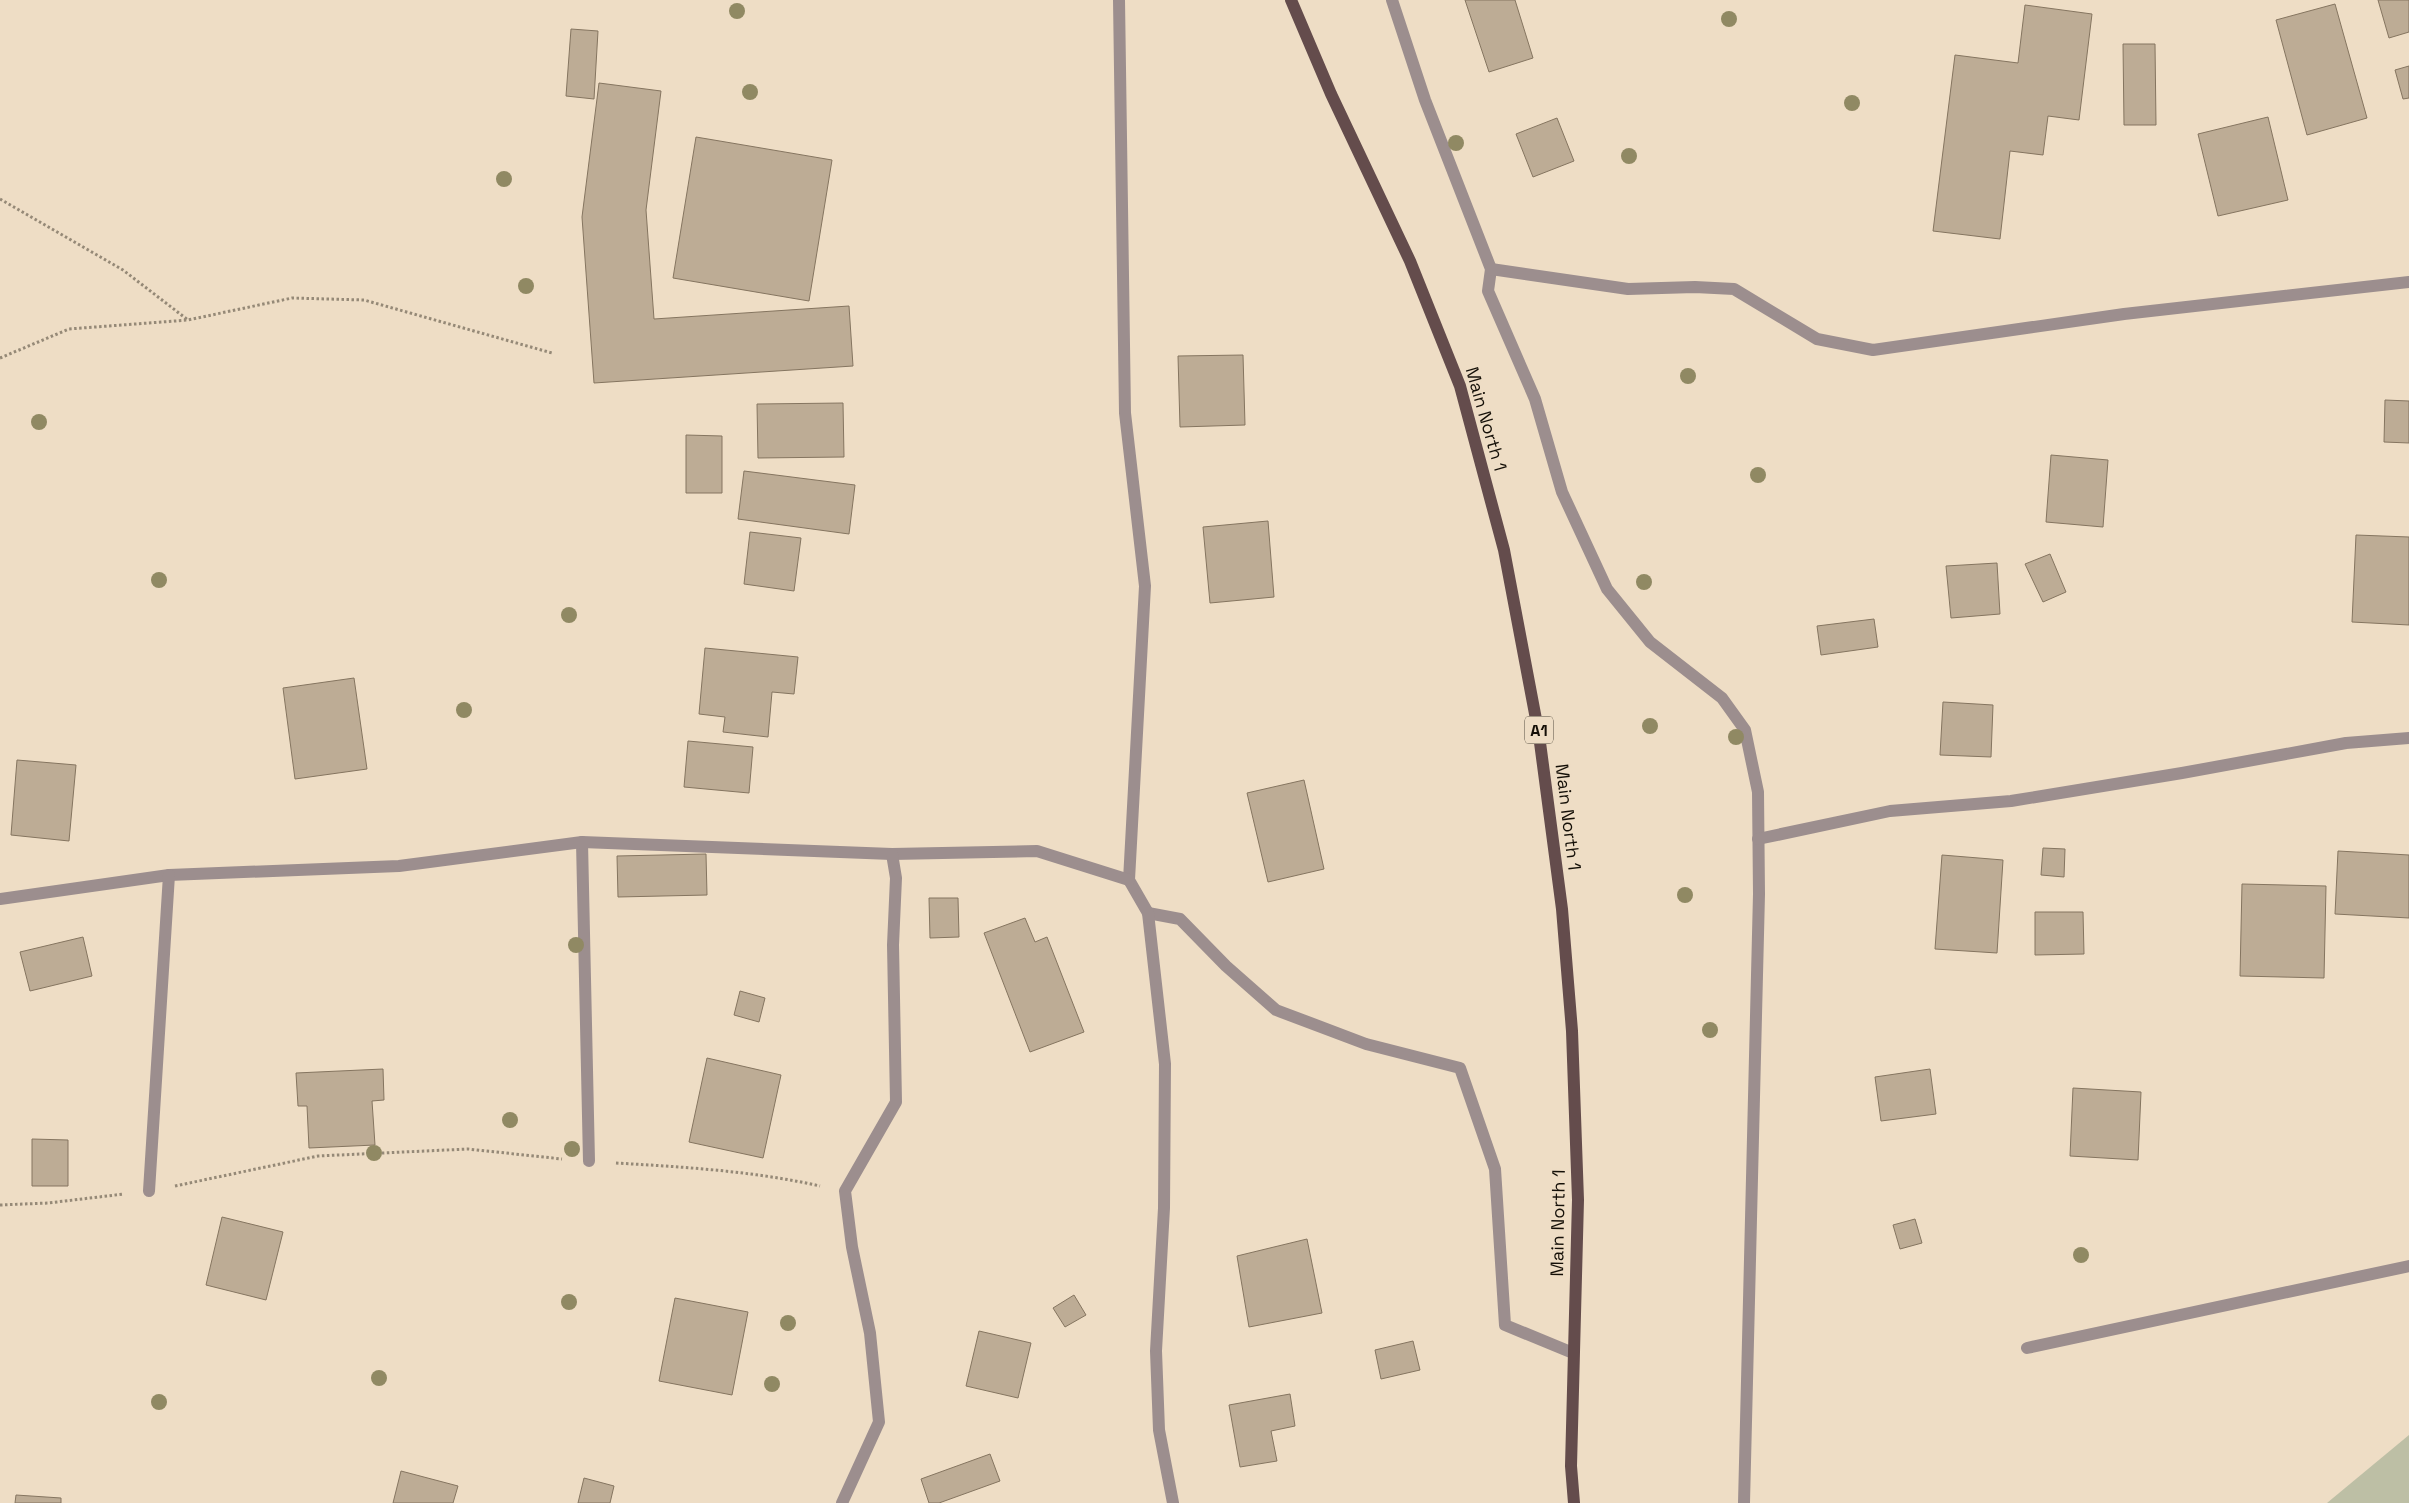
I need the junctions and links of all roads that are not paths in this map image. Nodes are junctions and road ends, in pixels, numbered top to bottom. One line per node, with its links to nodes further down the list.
1 (1119, 0): 11 (street)
2 (1291, 0): 18 (main road, Main North 1 / A1)
3 (1392, 0): 4 (street)
4 (1491, 269): 5 (street); 7 (street)
5 (2409, 282)
6 (2409, 738): 7 (street)
7 (1758, 839): 22 (street)
8 (582, 842): 9 (street); 10 (street); 14 (street)
9 (892, 854): 11 (street); 19 (street)
10 (169, 875): 12 (street); 15 (street)
11 (1129, 880): 13 (street)
12 (0, 899)
13 (1148, 913): 18 (street); 20 (street)
14 (589, 1161)
15 (149, 1191)
16 (2409, 1266): 17 (street)
17 (2027, 1348)
18 (1573, 1353): 21 (main road, Main North 1 / A1)
19 (842, 1503)
20 (1173, 1503)
21 (1574, 1503)
22 (1744, 1503)

